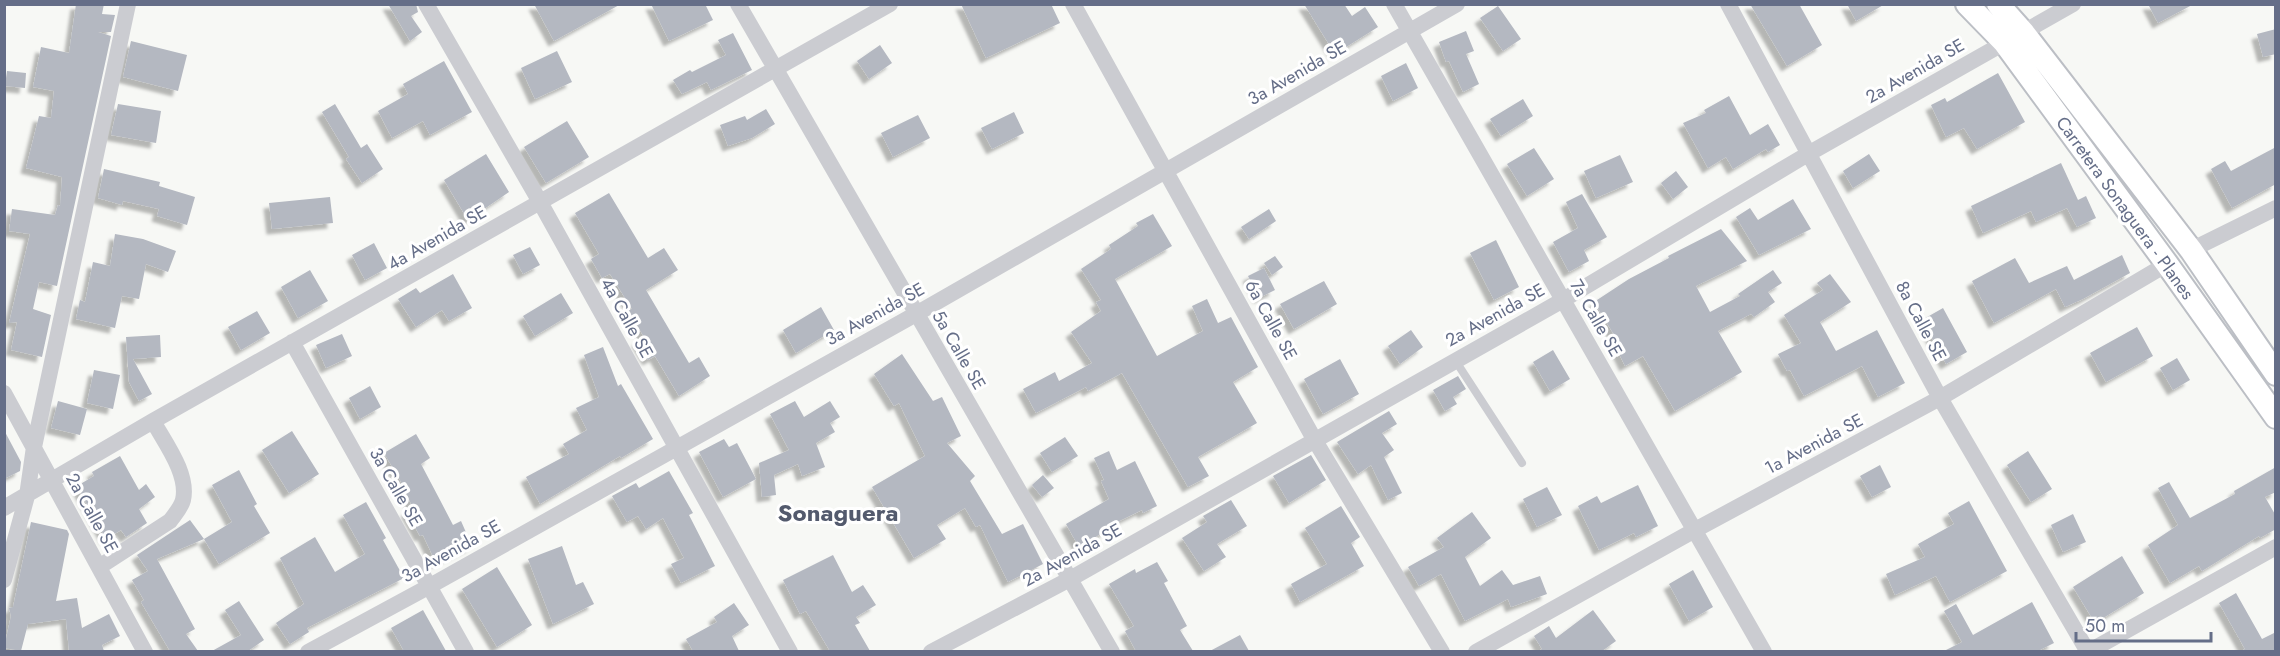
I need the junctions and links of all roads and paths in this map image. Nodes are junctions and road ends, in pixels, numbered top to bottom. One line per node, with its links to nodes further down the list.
1 (128, 4): 31 (street)
2 (426, 4): 17 (street, 4a Calle SE)
3 (738, 4): 14 (street, 5a Calle SE)
4 (890, 4): 14 (street, 4a Avenida SE)
5 (1073, 4): 16 (street, 6a Calle SE)
6 (1394, 4): 12 (street, 7a Calle SE)
7 (1457, 4): 12 (street, 3a Avenida SE)
8 (1728, 4): 15 (street, 8a Calle SE)
9 (1967, 4): 13 (main road, Carretera Sonaguera - Planes)
10 (1998, 4): 13 (main road, Carretera Sonaguera - Planes)
11 (2073, 4): 13 (street, 2a Avenida SE)
12 (1410, 32): 16 (street, 3a Avenida SE); 21 (street, 7a Calle SE)
13 (2013, 37): 15 (street, 2a Avenida SE); 19 (main road, Carretera Sonaguera - Planes); 20 (main road, Carretera Sonaguera - Planes)
14 (775, 71): 17 (street, 4a Avenida SE); 22 (street, 5a Calle SE)
15 (1808, 154): 21 (street, 2a Avenida SE); 27 (street, 8a Calle SE)
16 (1166, 170): 22 (street, 3a Avenida SE); 30 (street, 6a Calle SE)
17 (540, 202): 23 (street, 4a Avenida SE); 32 (street, 4a Calle SE)
18 (2276, 208): 19 (street)
19 (2191, 250): 25 (main road, Carretera Sonaguera - Planes)
20 (2167, 264): 27 (street, 1a Avenida SE); 28 (main road, Carretera Sonaguera - Planes)
21 (1563, 300): 24 (street, 2a Avenida SE); 37 (street, 7a Calle SE)
22 (916, 314): 32 (street, 3a Avenida SE); 40 (street, 5a Calle SE)
23 (292, 342): 29 (street, 4a Avenida SE); 42 (street, 3a Calle SE)
24 (1455, 360): 30 (street, 2a Avenida SE); 33 (lane)
25 (2276, 374)
26 (4, 393): 31 (street, 2a Calle SE)
27 (1940, 398): 37 (street, 1a Avenida SE); 52 (street, 8a Calle SE)
28 (2276, 417)
29 (153, 421): 34 (street, 4a Avenida SE); 39 (street)
30 (1314, 439): 40 (street, 2a Avenida SE); 49 (street, 6a Calle SE)
31 (34, 447): 34 (street, 2a Calle SE); 35 (street)
32 (676, 447): 42 (street, 3a Avenida SE); 46 (street, 4a Calle SE)
33 (1522, 463)
34 (52, 481): 35 (street, 4a Avenida SE); 39 (street, 2a Calle SE)
35 (27, 496): 36 (street, 4a Avenida SE); 41 (street)
36 (4, 508)
37 (1695, 530): 50 (street, 1a Avenida SE); 51 (street, 7a Calle SE)
38 (2276, 547): 52 (street)
39 (99, 567): 43 (street, 2a Calle SE)
40 (1070, 579): 47 (street, 2a Avenida SE); 48 (street, 5a Calle SE)
41 (4, 580)
42 (430, 586): 44 (street, 3a Avenida SE); 45 (street, 3a Calle SE)
43 (145, 651)
44 (308, 651)
45 (466, 651)
46 (790, 651)
47 (931, 651)
48 (1112, 651)
49 (1442, 651)
50 (1476, 651)
51 (1764, 651)
52 (2088, 651)

